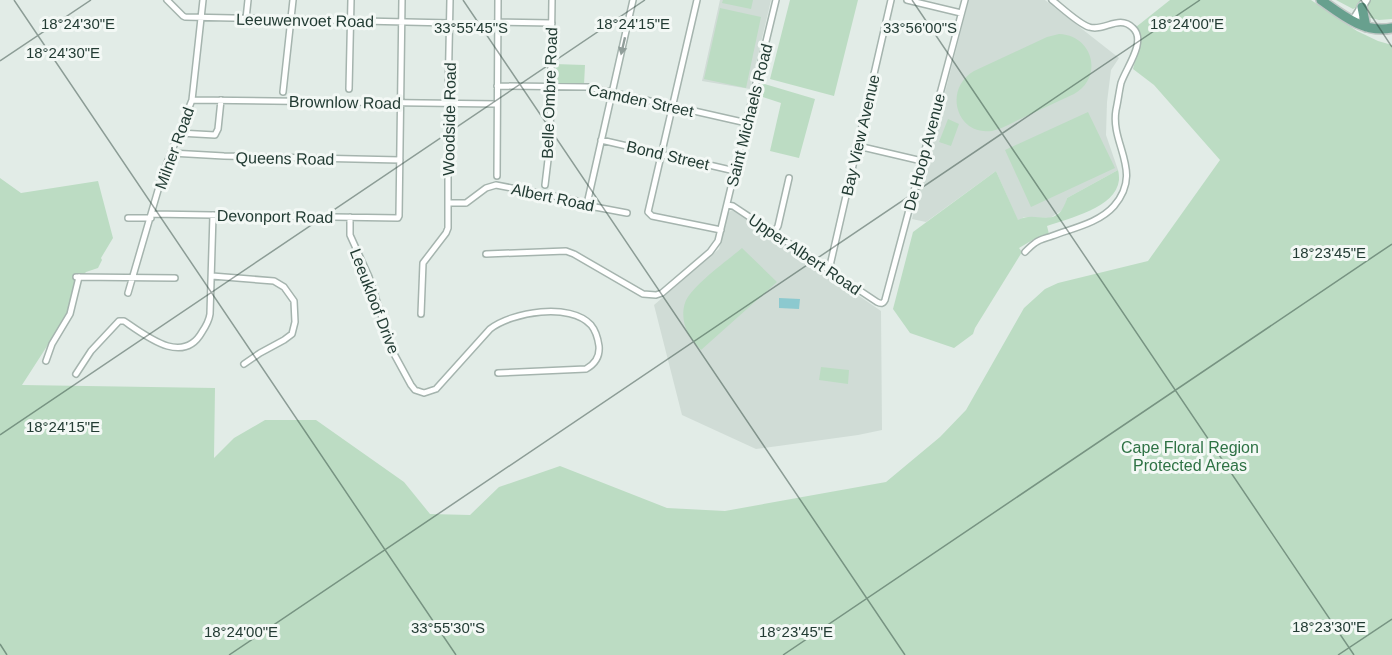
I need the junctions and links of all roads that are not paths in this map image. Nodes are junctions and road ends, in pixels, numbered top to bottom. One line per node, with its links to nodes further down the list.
1 (166, 0): 20 (street, Leeuwenvoet Road)
2 (202, 0): 20 (street, Milner Road)
3 (248, 0): 21 (street)
4 (293, 0): 22 (street)
5 (351, 0): 23 (street)
6 (402, 0): 25 (street)
7 (450, 0): 27 (street, Woodside Road)
8 (498, 0): 26 (street)
9 (552, 0): 28 (street, Belle Ombre Road)
10 (633, 0): 35 (street, one-way to 35)
11 (697, 0): 41 (street)
12 (776, 0): 42 (street, Saint Michaels Road)
13 (891, 0): 45 (street, Bay View Avenue)
14 (907, 0): 19 (street)
15 (965, 0): 19 (street, De Hoop Avenue)
16 (1052, 0): 64 (street)
17 (1321, 0): 24 (main road)
18 (1364, 4): 24 (street); 29 (main road)
19 (961, 12): 49 (street, De Hoop Avenue)
20 (201, 18): 21 (street, Leeuwenvoet Road); 36 (street, Milner Road)
21 (246, 19): 22 (street, Leeuwenvoet Road)
22 (291, 19): 23 (street, Leeuwenvoet Road); 34 (street)
23 (350, 21): 25 (street, Leeuwenvoet Road); 33 (street)
24 (1353, 21): 29 (main road)
25 (402, 22): 27 (street, Leeuwenvoet Road); 38 (street)
26 (497, 22): 28 (street); 31 (street)
27 (450, 23): 39 (street, Woodside Road)
28 (552, 23): 32 (street, Belle Ombre Road)
29 (1366, 27): 30 (main road)
30 (1392, 28)
31 (497, 86): 32 (street, Camden Street); 40 (street)
32 (552, 86): 35 (street, Camden Street); 53 (street, Belle Ombre Road)
33 (349, 89)
34 (283, 92)
35 (612, 93): 41 (street, Camden Street); 44 (street)
36 (192, 100): 37 (street, Brownlow Road); 43 (street, Milner Road)
37 (221, 100): 38 (street, Brownlow Road); 43 (street)
38 (401, 103): 39 (street, Brownlow Road); 48 (street)
39 (449, 104): 40 (street, Brownlow Road); 54 (street, Woodside Road)
40 (497, 104): 51 (street)
41 (672, 106): 42 (street, Camden Street); 47 (street)
42 (747, 123): 50 (street, Saint Michaels Road)
43 (179, 133): 46 (street, Milner Road)
44 (601, 140): 47 (street, Bond Street); 55 (street)
45 (858, 146): 49 (street); 66 (street, Bay View Avenue)
46 (171, 153): 48 (street, Queens Road); 59 (street, Milner Road)
47 (661, 153): 50 (street, Bond Street); 62 (street)
48 (400, 160): 60 (street, Devonport Road)
49 (922, 161): 71 (street, De Hoop Avenue)
50 (735, 171): 56 (street, Saint Michaels Road)
51 (497, 176)
52 (789, 178): 63 (street)
53 (545, 185)
54 (448, 203): 55 (street, Albert Road); 72 (street, Woodside Road)
55 (587, 204): 57 (street, Albert Road)
56 (727, 205): 62 (street, Saint Michaels Road); 63 (street, Upper Albert Road)
57 (627, 213)
58 (213, 215): 59 (street, Devonport Road); 60 (street, Devonport Road); 67 (street)
59 (151, 216): 61 (street, Devonport Road); 68 (street, Milner Road)
60 (350, 217): 75 (street, Leeukloof Drive)
61 (128, 218)
62 (721, 230): 65 (street, Saint Michaels Road)
63 (774, 233): 66 (street, Upper Albert Road)
64 (1025, 252)
65 (486, 254)
66 (829, 270): 71 (street, Upper Albert Road)
67 (212, 276): 74 (street); 76 (street)
68 (133, 277): 69 (street); 70 (street, Milner Road); 73 (street)
69 (176, 278)
70 (128, 293)
71 (883, 303)
72 (421, 314)
73 (46, 361)
74 (244, 364)
75 (498, 373)
76 (76, 374)

